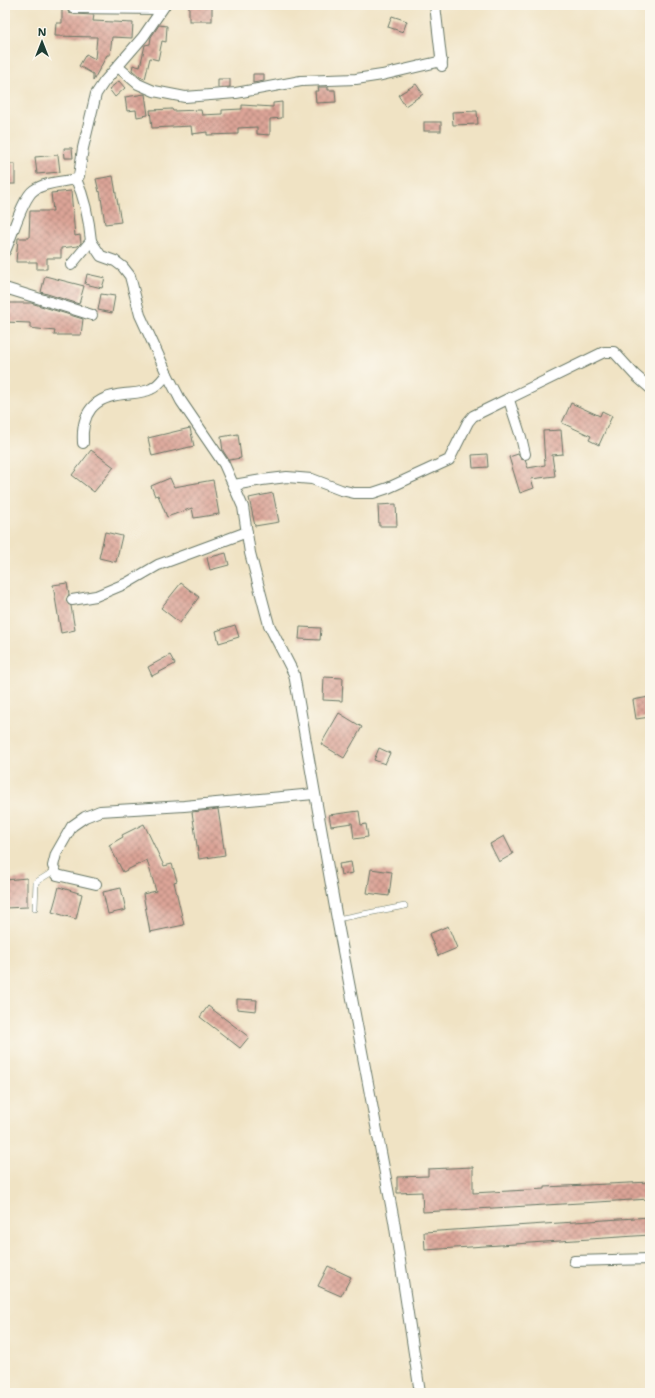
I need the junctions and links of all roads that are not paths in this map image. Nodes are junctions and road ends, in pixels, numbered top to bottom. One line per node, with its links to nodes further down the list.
1 (435, 5): 4 (street)
2 (163, 7): 3 (street); 4 (street)
3 (73, 8)
4 (118, 67): 5 (street)
5 (76, 179): 6 (street); 7 (street)
6 (91, 241): 8 (street); 11 (street)
7 (5, 251)
8 (71, 265)
9 (5, 288): 10 (street)
10 (92, 315)
11 (167, 374): 14 (street); 16 (street)
12 (650, 388): 13 (street)
13 (509, 400): 15 (street); 16 (street)
14 (83, 443)
15 (525, 454)
16 (234, 486): 17 (street)
17 (247, 532): 18 (street); 19 (street)
18 (72, 600)
19 (314, 794): 20 (street); 24 (street)
20 (54, 871): 21 (street); 23 (lane)
21 (96, 884)
22 (405, 906): 24 (lane)
23 (35, 908)
24 (336, 919): 27 (street)
25 (650, 1259): 26 (street)
26 (574, 1261)
27 (420, 1393)

